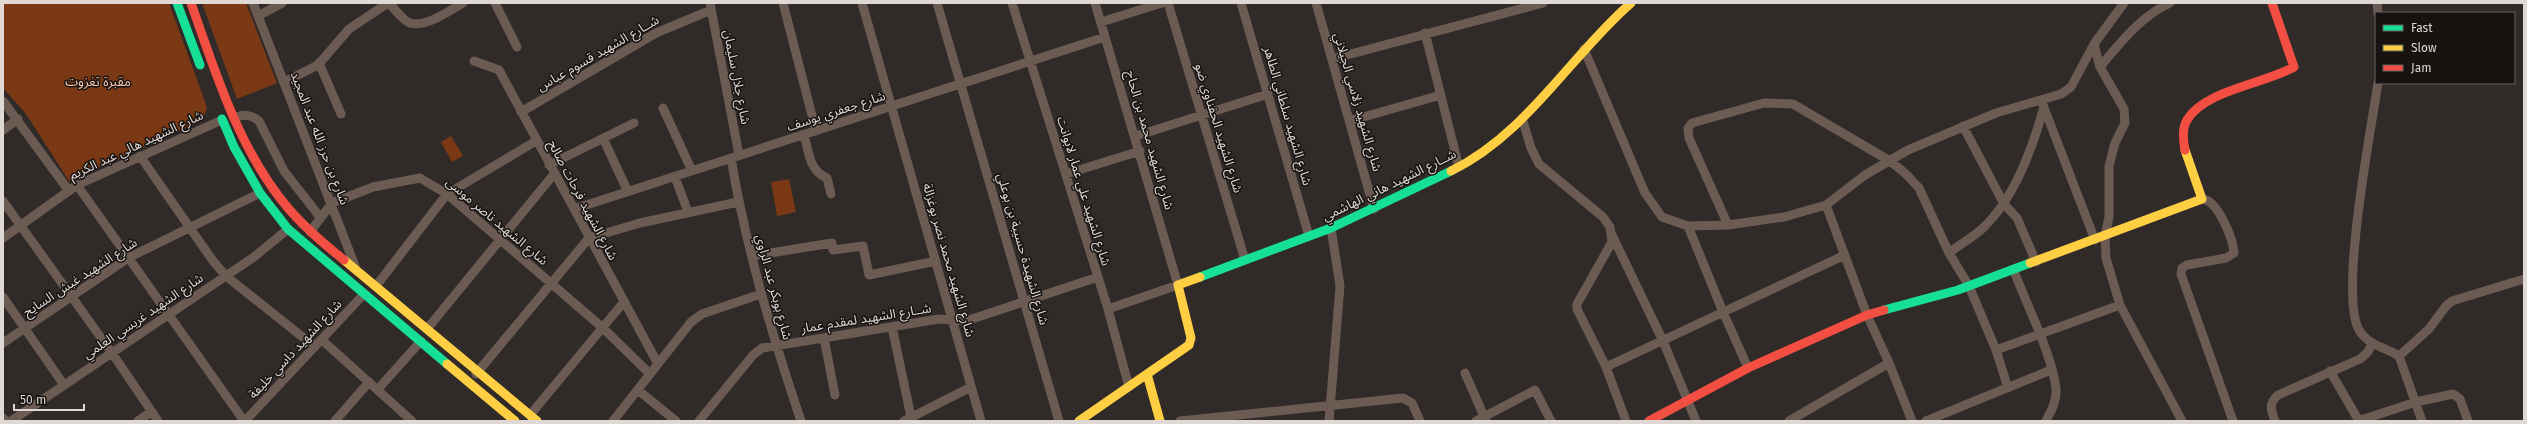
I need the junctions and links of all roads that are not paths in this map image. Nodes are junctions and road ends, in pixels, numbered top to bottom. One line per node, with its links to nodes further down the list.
1 (177, 3): 35 (main road)
2 (191, 3): 49 (main road)
3 (254, 3): 23 (street, شارع بن حرز الله عبد المجيد)
4 (282, 3): 23 (street)
5 (389, 3): 6 (street); 33 (street)
6 (463, 3)
7 (495, 3): 28 (street)
8 (783, 3): 57 (street)
9 (862, 3): 43 (street, شارع الشهيد محمد نصر بوغزالة)
10 (937, 3): 37 (street, شارع الشهيدة حسيبة بن بوعلي)
11 (1012, 3): 32 (street, شارع الشهيد علي عمار لابوانت)
12 (1095, 3): 24 (street, شارع الشهيد محمد بن الحاج)
13 (1162, 3): 24 (street)
14 (1168, 3): 48 (street, شارع الشهيد الحفناوي ضو)
15 (1241, 3): 39 (street, شارع الشهيد سلطاني الطاهر)
16 (1316, 3): 30 (street, شارع الشهيد زلاسي الجيلاني)
17 (1543, 3): 25 (street)
18 (1630, 3): 29 (main road, شــارع الشهيد هاني الهاشمي)
19 (2124, 3): 27 (street)
20 (2170, 3): 34 (street)
21 (2272, 3): 77 (main road)
22 (710, 6): 46 (street, شــارع الشهيد قسوم عباس); 64 (street, شارع جلال سليمان)
23 (258, 16): 36 (street, شارع بن حرز الله عبد المجيد)
24 (1101, 22): 26 (street, شارع الشهيد محمد بن الحاج)
25 (1425, 33): 30 (street); 40 (street)
26 (1105, 37): 32 (street, شارع جعفري يوسف); 59 (street, شارع الشهيد محمد بن الحاج)
27 (2094, 44): 34 (street); 42 (street)
28 (517, 47)
29 (1584, 49): 50 (main road, شــارع الشهيد هاني الهاشمي); 89 (street)
30 (1332, 59): 53 (street, شارع الشهيد زلاسي الجيلاني)
31 (474, 61): 46 (street, شارع الشهيد فرحات صالح)
32 (1030, 61): 37 (street, شارع جعفري يوسف); 70 (street, شارع الشهيد علي عمار لابوانت)
33 (319, 64): 36 (street); 47 (street)
34 (2100, 67): 96 (street)
35 (203, 72)
36 (284, 82): 80 (street, شارع بن حرز الله عبد المجيد)
37 (961, 83): 43 (street, شارع جعفري يوسف); 122 (street, شارع الشهيدة حسيبة بن بوعلي)
38 (2378, 84): 140 (street)
39 (1268, 94): 48 (street); 95 (street, شارع الشهيد سلطاني الطاهر)
40 (1441, 95): 53 (street); 67 (street)
41 (3, 101): 51 (street)
42 (2043, 104): 55 (street); 81 (street); 100 (street)
43 (891, 106): 57 (street, شارع جعفري يوسف); 106 (street, شارع الشهيد محمد نصر بوغزالة)
44 (217, 107): 52 (main road)
45 (663, 108): 68 (street)
46 (521, 112): 61 (street, شارع الشهيد فرحات صالح)
47 (341, 114)
48 (1202, 115): 59 (street); 105 (street, شارع الشهيد الحفناوي ضو)
49 (234, 118): 86 (street); 93 (main road)
50 (1522, 118): 67 (main road, شــارع الشهيد هاني الهاشمي); 94 (street)
51 (18, 119): 56 (street); 72 (street)
52 (222, 120): 63 (street, شارع الشهيد هالي عبد الكريم); 74 (main road)
53 (1349, 121): 84 (street, شارع الشهيد زلاسي الجيلاني)
54 (634, 123): 60 (street)
55 (1963, 126): 65 (street); 81 (street)
56 (3, 130)
57 (816, 131): 58 (street, شارع جعفري يوسف)
58 (804, 135): 64 (street, شارع جعفري يوسف); 76 (street)
59 (1136, 136): 62 (street, شارع الشهيد محمد بن الحاج)
60 (604, 138): 66 (street); 73 (street)
61 (536, 141): 66 (street, شارع الشهيد فرحات صالح); 75 (street)
62 (1140, 151): 70 (street); 115 (street, شارع الشهيد محمد بن الحاج)
63 (140, 156): 72 (street, شارع الشهيد هالي عبد الكريم); 90 (street)
64 (735, 157): 68 (street, شارع جعفري يوسف); 79 (street, شارع بوبكر عبد الراوي)
65 (1890, 161): 82 (street); 87 (street); 101 (street)
66 (549, 165): 69 (street, شارع الشهيد فرحات صالح)
67 (1459, 167): 84 (main road, شــارع الشهيد هاني الهاشمي)
68 (692, 171): 71 (street, شارع جعفري يوسف)
69 (554, 174): 83 (street, شارع الشهيد فرحات صالح); 99 (street)
70 (1066, 174): 111 (street, شارع الشهيد علي عمار لابوانت)
71 (675, 177): 73 (street, شارع جعفري يوسف); 85 (street)
72 (73, 188): 88 (street, شارع الشهيد هالي عبد الكريم); 104 (street)
73 (628, 192): 83 (street, شارع جعفري يوسف)
74 (260, 193): 90 (street, شارع الشهيد غبش السايح); 92 (main road)
75 (447, 194): 80 (street, شارع الشهيد ناصر موسى); 99 (street, شارع الشهيد ناصر موسى); 116 (street)
76 (831, 194)
77 (2202, 200): 96 (main road); 205 (street)
78 (3, 201): 88 (street)
79 (738, 202): 85 (street); 103 (street, شارع بوبكر عبد الراوي)
80 (332, 203): 86 (street, شارع الشهيد ناصر موسى); 108 (street, شارع بن حرز الله عبد المجيد)
81 (2004, 204): 101 (street); 107 (street)
82 (1826, 206): 87 (street); 102 (street)
83 (574, 209): 98 (street, شارع الشهيد فرحات صالح)
84 (1374, 209): 91 (main road, شــارع الشهيد هاني الهاشمي)
85 (688, 212): 98 (street)
86 (320, 217): 93 (street, شارع الشهيد ناصر موسى)
87 (1728, 225): 89 (street)
88 (20, 226): 97 (street, شارع الشهيد هالي عبد الكريم); 120 (street)
89 (1688, 226): 126 (street)
90 (190, 227): 104 (street, شارع الشهيد غبش السايح); 110 (street)
91 (1331, 228): 95 (main road, شــارع الشهيد هاني الهاشمي); 167 (street)
92 (288, 229): 110 (street, شارع الشهيد غريسي العلمي); 113 (main road)
93 (310, 232): 108 (main road)
94 (1612, 235): 137 (street); 148 (street)
95 (1309, 236): 105 (main road, شــارع الشهيد هاني الهاشمي)
96 (2105, 236): 100 (main road); 124 (street)
97 (3, 238)
98 (589, 238): 114 (street); 123 (street, شارع الشهيد فرحات صالح)
99 (500, 239): 114 (street, شارع الشهيد ناصر موسى); 133 (street)
100 (2095, 240): 107 (main road)
101 (1949, 253): 117 (street)
102 (1845, 255): 126 (street); 128 (street)
103 (752, 256): 106 (street); 119 (street, شارع بوبكر عبد الراوي)
104 (128, 258): 120 (street, شارع الشهيد غبش السايح); 127 (street)
105 (1245, 260): 115 (main road, شــارع الشهيد هاني الهاشمي)
106 (936, 261): 129 (street, شارع الشهيد محمد نصر بوغزالة)
107 (2036, 262): 109 (main road)
108 (356, 271): 113 (street); 116 (main road)
109 (2014, 271): 117 (main road); 134 (street)
110 (226, 276): 127 (street, شارع الشهيد غريسي العلمي); 142 (street)
111 (1098, 277): 122 (street, شــارع الشهيد لمقدم عمار); 125 (street, شارع الشهيد علي عمار لابوانت)
112 (2524, 279): 145 (street)
113 (350, 282): 118 (main road)
114 (551, 284): 130 (street, شارع الشهيد ناصر موسى); 152 (street)
115 (1178, 285): 125 (street, شــارع الشهيد هاني الهاشمي); 155 (main road)
116 (376, 286): 133 (main road)
117 (1969, 286): 128 (main road); 143 (street)
118 (364, 294): 136 (street, شارع الشهيد داسي خليفة); 138 (main road)
119 (761, 294): 141 (street, شارع بوبكر عبد الراوي); 147 (street)
120 (72, 296): 132 (street, شارع الشهيد غبش السايح); 144 (street)
121 (3, 297): 132 (street)
122 (1024, 301): 129 (street, شــارع الشهيد لمقدم عمار); 190 (street, شارع الشهيدة حسيبة بن بوعلي)
123 (624, 303): 130 (street); 147 (street, شارع الشهيد فرحات صالح)
124 (2120, 305): 134 (street); 204 (street)
125 (1108, 309): 160 (street, شارع الشهيد علي عمار لابوانت)
126 (1723, 312): 137 (street); 149 (street)
127 (167, 315): 144 (street, شارع الشهيد غريسي العلمي); 183 (street)
128 (1867, 315): 146 (street); 149 (main road)
129 (954, 322): 131 (street, شــارع الشهيد لمقدم عمار); 159 (street, شارع الشهيد محمد نصر بوغزالة)
130 (603, 328): 154 (street, شارع الشهيد ناصر موسى); 171 (street)
131 (892, 328): 135 (street, شــارع الشهيد لمقدم عمار); 173 (street)
132 (25, 329): 139 (street, شارع الشهيد غبش السايح); 158 (street)
133 (427, 329): 152 (main road)
134 (2039, 335): 143 (street); 150 (street)
135 (824, 338): 141 (street, شــارع الشهيد لمقدم عمار); 164 (street)
136 (322, 340): 142 (street, شارع الشهيد داسي خليفة); 156 (street)
137 (1663, 340): 148 (street); 165 (street)
138 (421, 341): 157 (main road); 162 (street)
139 (3, 343)
140 (2372, 343): 145 (street); 151 (street)
141 (775, 344): 187 (street, شــارع الشهيد لمقدم عمار); 188 (street, شارع بوبكر عبد الراوي)
142 (315, 347): 183 (street, شارع الشهيد داسي خليفة)
143 (1996, 350): 161 (street)
144 (112, 353): 158 (street, شارع الشهيد غريسي العلمي); 168 (street)
145 (2399, 356): 166 (street)
146 (1889, 362): 200 (street); 201 (street)
147 (658, 364): 154 (street)
148 (1606, 367): 197 (street)
149 (1748, 368): 165 (main road)
150 (2051, 370): 161 (street); 203 (street)
151 (2330, 371): 177 (street); 206 (street)
152 (478, 372): 157 (street); 171 (main road)
153 (1465, 373): 176 (street)
154 (650, 374): 163 (street)
155 (1147, 374): 160 (main road); 192 (main road)
156 (370, 382): 162 (street); 184 (street)
157 (469, 382): 175 (main road)
158 (64, 385): 169 (street, شارع الشهيد غريسي العلمي)
159 (971, 387): 173 (street); 189 (street, شارع الشهيد محمد نصر بوغزالة)
160 (1129, 387): 191 (main road)
161 (2008, 388): 202 (street)
162 (378, 389): 174 (street)
163 (638, 390): 185 (street); 186 (street)
164 (835, 395)
165 (1687, 400): 198 (main road); 199 (street)
166 (2416, 402): 206 (street); 207 (street); 208 (street)
167 (1329, 405): 172 (street); 194 (street); 195 (street)
168 (152, 412): 181 (street); 182 (street)
169 (23, 413): 179 (street, شارع الشهيد غريسي العلمي); 180 (street)
170 (3, 418): 178 (street)
171 (533, 418)
172 (1230, 418): 193 (street)
173 (907, 419)
174 (410, 420)
175 (510, 420)
176 (1482, 420): 196 (street)
177 (2272, 420)
178 (5, 421)
179 (11, 421)
180 (29, 421)
181 (138, 421)
182 (158, 421)
183 (245, 421)
184 (335, 421)
185 (613, 421)
186 (676, 421)
187 (699, 421)
188 (801, 421)
189 (981, 421)
190 (1059, 421)
191 (1079, 421)
192 (1160, 421)
193 (1180, 421)
194 (1329, 421)
195 (1420, 421)
196 (1551, 421)
197 (1626, 421)
198 (1649, 421)
199 (1696, 421)
200 (1789, 421)
201 (1912, 421)
202 (1926, 421)
203 (2046, 421)
204 (2182, 421)
205 (2233, 421)
206 (2358, 421)
207 (2422, 421)
208 (2468, 421)

